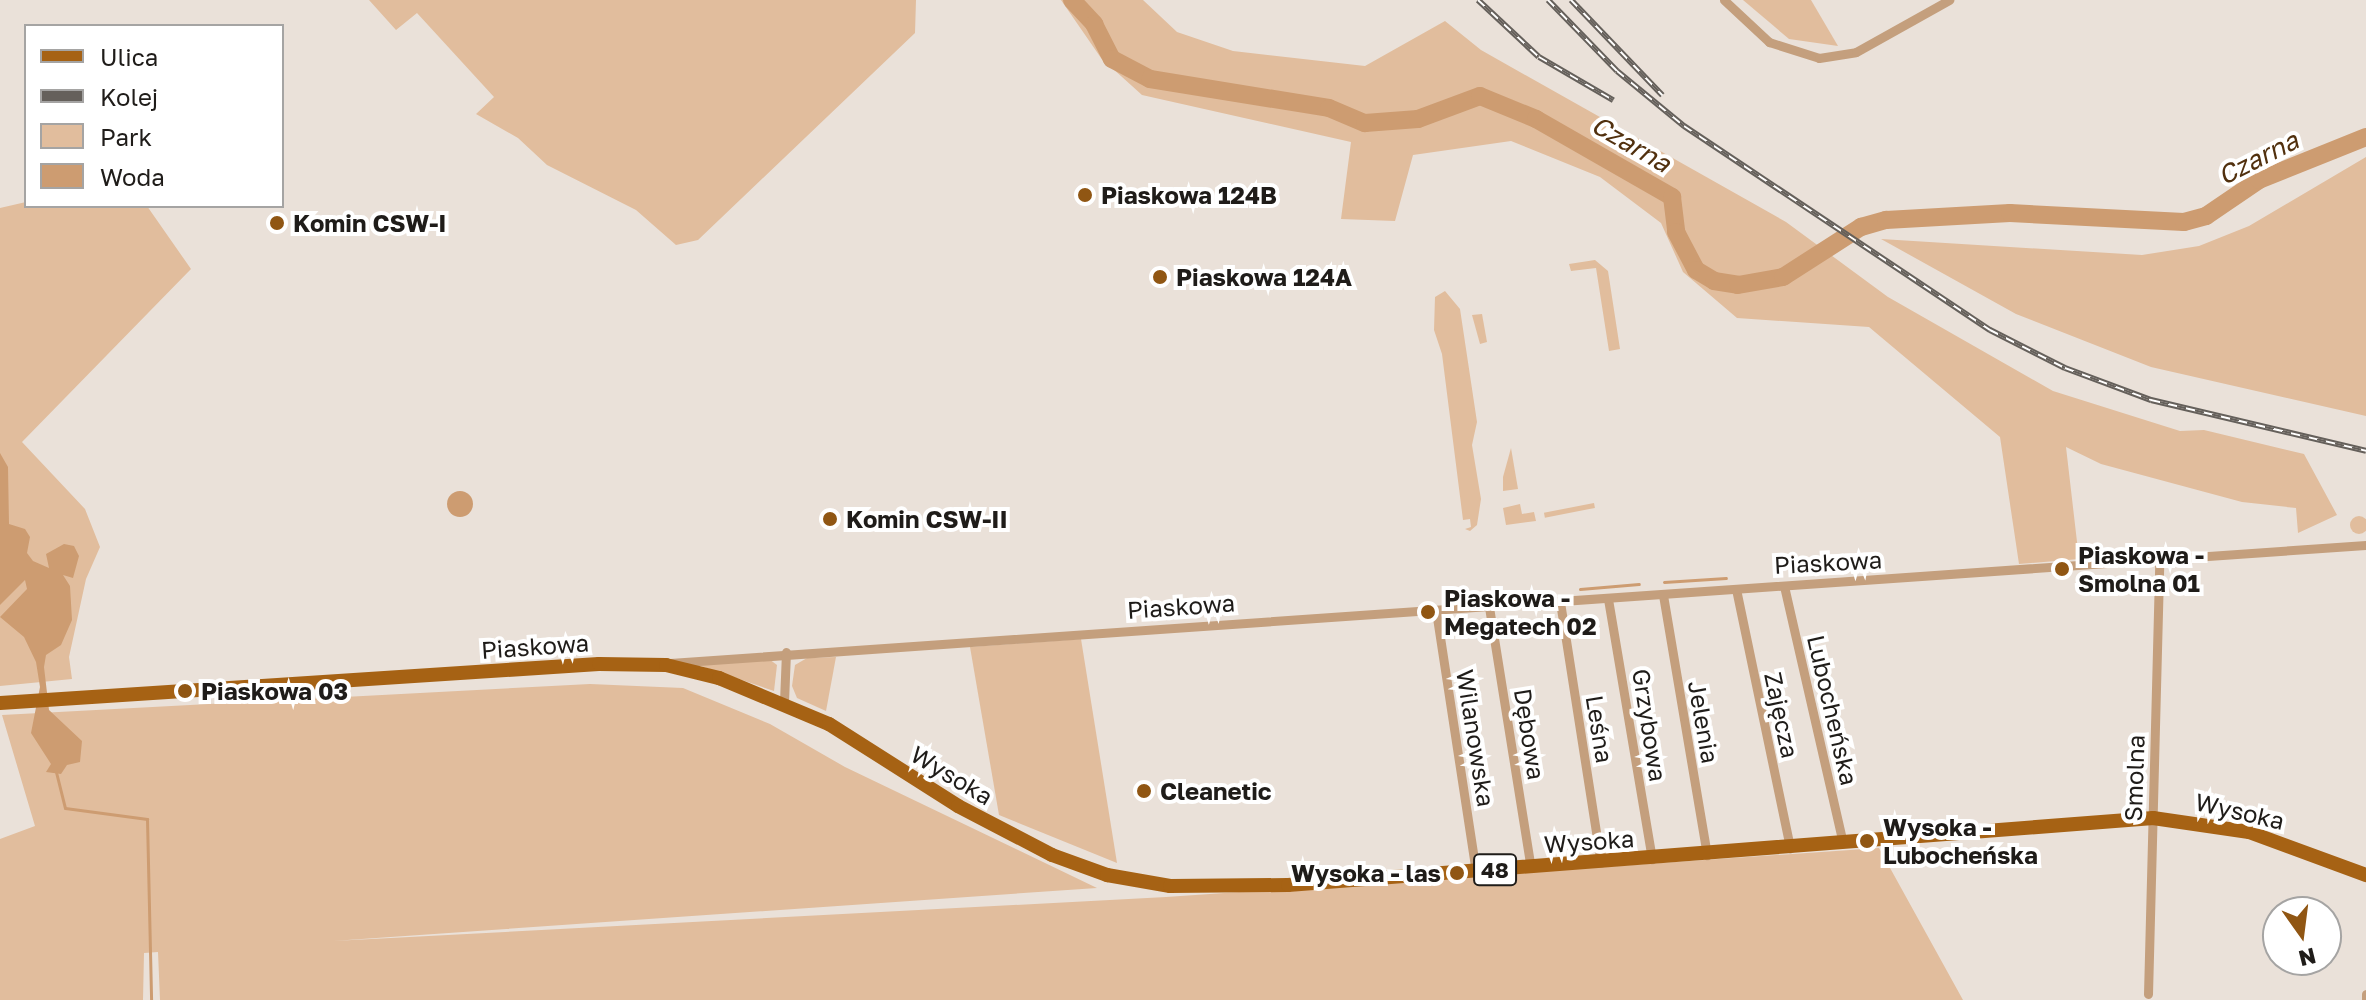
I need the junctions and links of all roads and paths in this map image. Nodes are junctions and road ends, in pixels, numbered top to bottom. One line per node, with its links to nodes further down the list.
1 (1724, 0): 2 (street)
2 (1949, 0)
3 (2366, 545): 4 (street, Piaskowa)
4 (2159, 563): 5 (street, Piaskowa); 16 (street, Smolna)
5 (1784, 586): 6 (street, Piaskowa); 17 (street, Lubocheńska)
6 (1736, 589): 7 (street, Piaskowa); 18 (street, Zajęcza)
7 (1663, 595): 8 (street, Piaskowa); 19 (street, Jelenia)
8 (1608, 599): 9 (street, Piaskowa); 20 (street, Grzybowa)
9 (1560, 602): 10 (street, Piaskowa); 21 (street, Leśna)
10 (1489, 607): 11 (street, Piaskowa); 22 (street, Dębowa)
11 (1436, 611): 12 (street, Piaskowa); 23 (street, Wilanowska)
12 (786, 652): 13 (street, Piaskowa); 14 (street)
13 (666, 665): 14 (main road, Wysoka / 48); 15 (main road, Piaskowa / 48)
14 (784, 702): 23 (main road, Wysoka / 48)
15 (0, 703)
16 (2153, 818): 17 (main road, Wysoka / 48); 24 (main road, Wysoka / 48); 25 (street, Smolna)
17 (1843, 843): 18 (main road, Wysoka / 48)
18 (1790, 848): 19 (main road, Wysoka / 48)
19 (1707, 855): 20 (main road, Wysoka / 48)
20 (1652, 859): 21 (main road, Wysoka / 48)
21 (1601, 863): 22 (main road, Wysoka / 48)
22 (1531, 868): 23 (main road, Wysoka / 48)
23 (1476, 872)
24 (2366, 875)
25 (2148, 994)
26 (2366, 994): 27 (street)
27 (2366, 1000)

